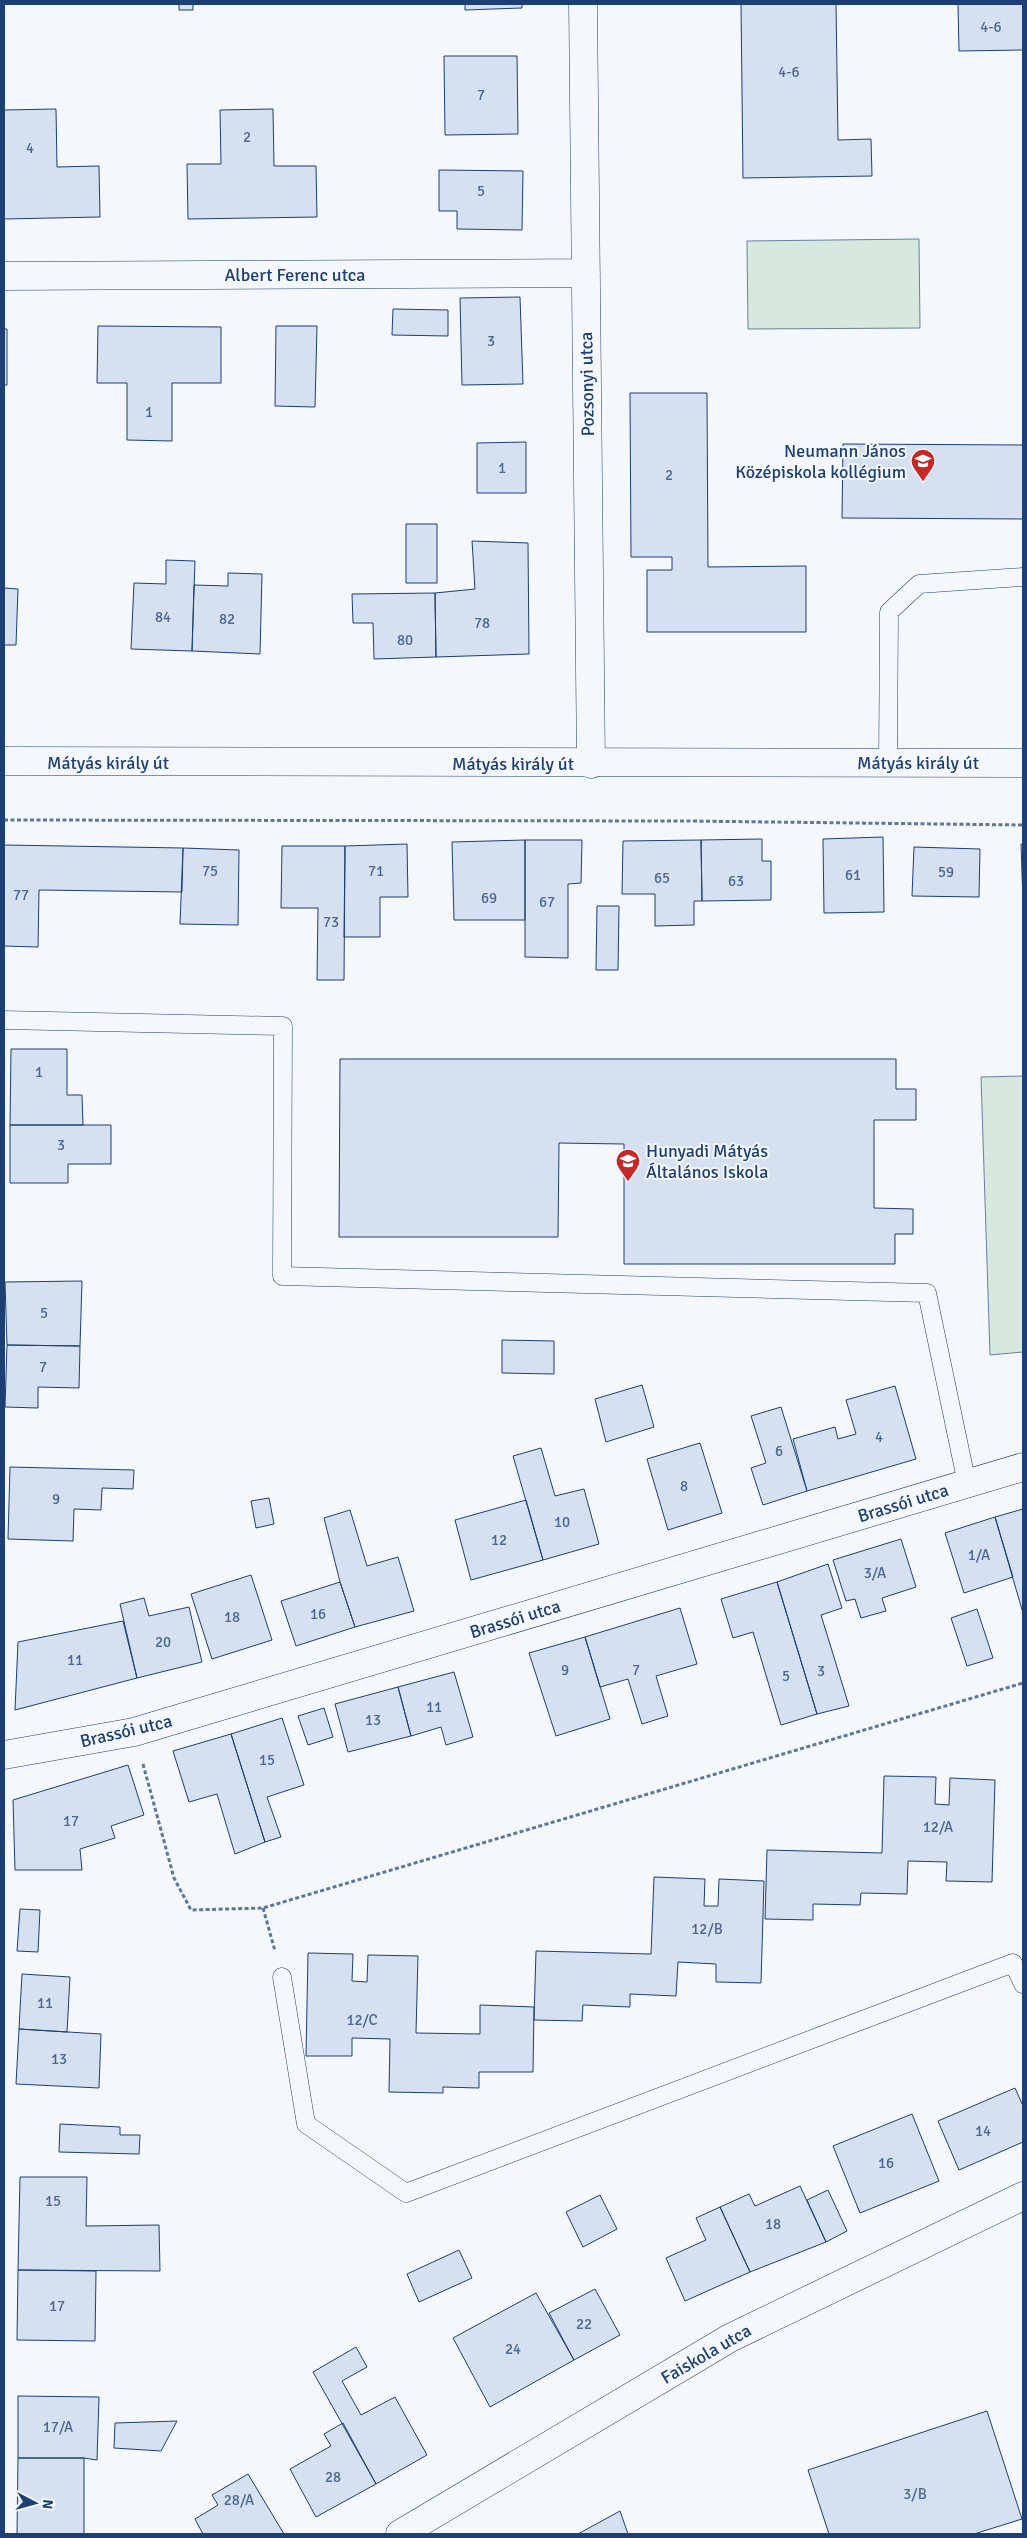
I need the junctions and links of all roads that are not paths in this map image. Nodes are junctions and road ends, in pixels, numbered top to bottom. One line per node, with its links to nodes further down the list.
1 (583, 4): 2 (street, Pozsonyi utca)
2 (586, 273): 3 (street, Albert Ferenc utca); 8 (street, Pozsonyi utca)
3 (4, 276)
4 (1023, 577): 6 (lane)
5 (4, 761): 8 (street, Mátyás király út)
6 (888, 763): 7 (street, Mátyás király út); 8 (street, Mátyás király út)
7 (1023, 763)
8 (591, 764)
9 (4, 1020): 11 (lane)
10 (1023, 1467): 11 (street, Brassói utca)
11 (967, 1484): 12 (street, Brassói utca)
12 (4, 1755)
13 (282, 1977): 14 (lane)
14 (1023, 1984)
15 (1023, 2196): 16 (street, Faiskola utca)
16 (406, 2533)

